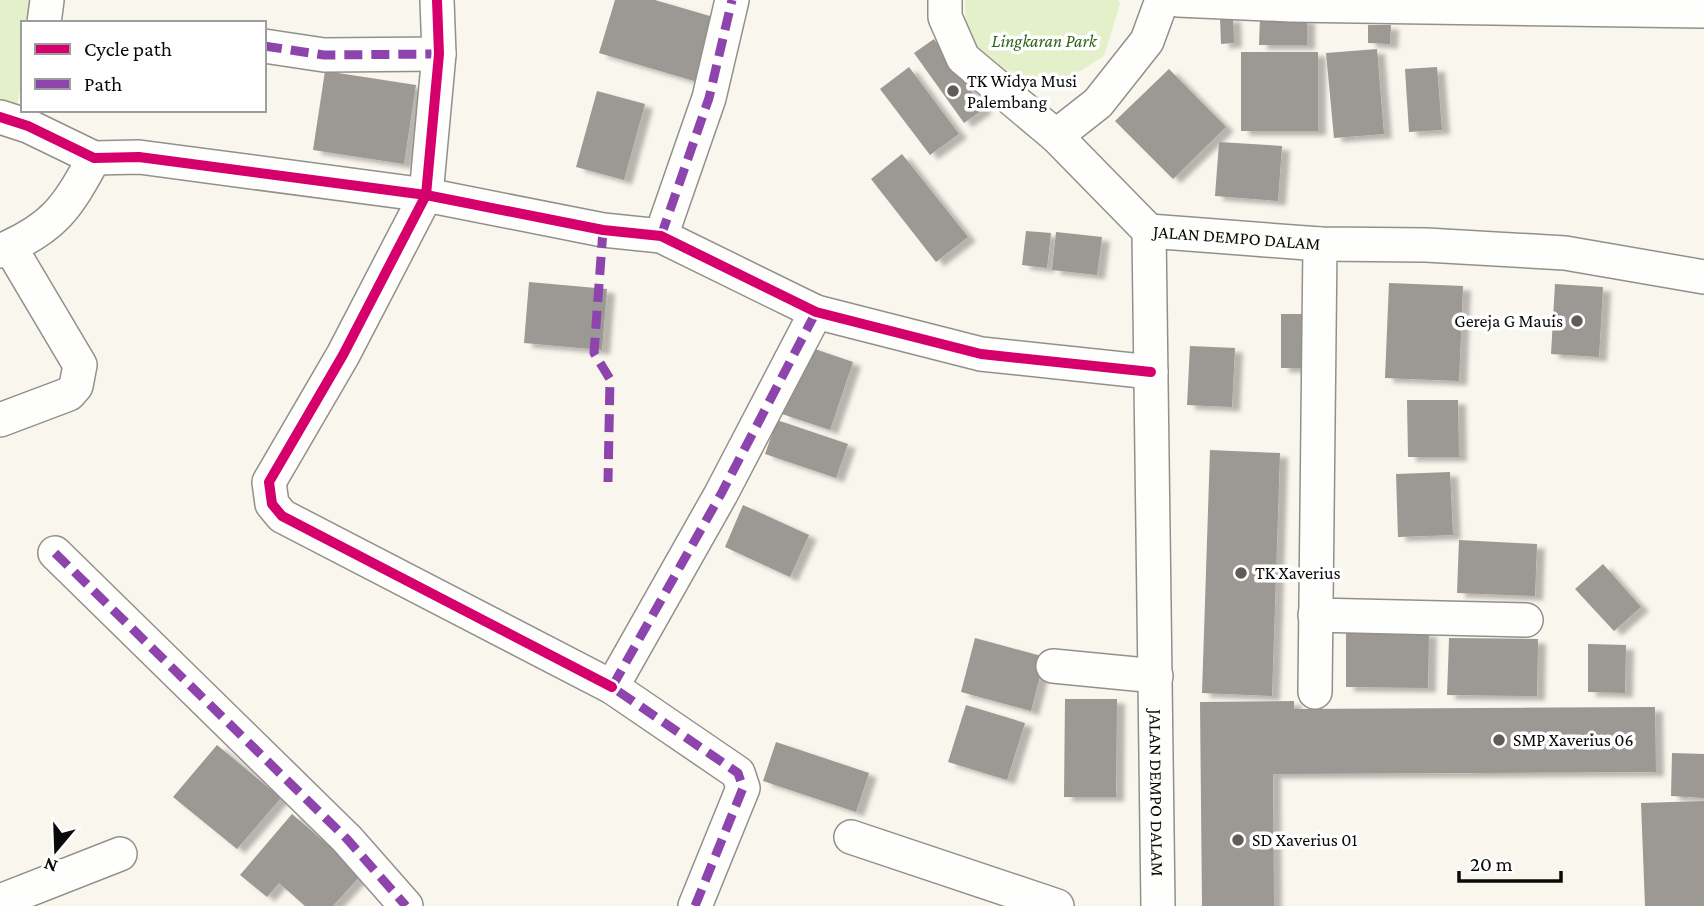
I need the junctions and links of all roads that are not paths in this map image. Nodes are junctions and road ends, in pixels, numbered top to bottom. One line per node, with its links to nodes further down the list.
1 (47, 0): 9 (street)
2 (437, 0): 11 (street)
3 (732, 0): 17 (street)
4 (945, 0): 13 (street)
5 (1162, 0): 13 (street)
6 (1178, 0): 7 (street)
7 (1500, 4): 8 (street)
8 (1704, 11)
9 (44, 21)
10 (266, 46): 11 (street)
11 (439, 54): 15 (street)
12 (20, 118): 14 (street)
13 (1056, 136): 16 (street)
14 (94, 158): 15 (street); 19 (street)
15 (426, 195): 17 (street); 29 (street)
16 (1149, 231): 18 (street, JALAN DEMPO DALAM); 22 (street, JALAN DEMPO DALAM)
17 (661, 236): 21 (street)
18 (1320, 244): 20 (street, JALAN DEMPO DALAM); 25 (street)
19 (5, 249): 23 (street)
20 (1704, 277)
21 (816, 312): 22 (street); 29 (street)
22 (1151, 372): 28 (street, JALAN DEMPO DALAM)
23 (0, 420)
24 (55, 553): 34 (street)
25 (1315, 615): 26 (street); 30 (street)
26 (1526, 620)
27 (1053, 666): 28 (street)
28 (1156, 676): 37 (street, JALAN DEMPO DALAM)
29 (612, 687): 35 (street)
30 (1315, 692)
31 (851, 836): 36 (street)
32 (120, 854): 33 (street)
33 (0, 901)
34 (406, 906)
35 (695, 906)
36 (1057, 906)
37 (1158, 906)

